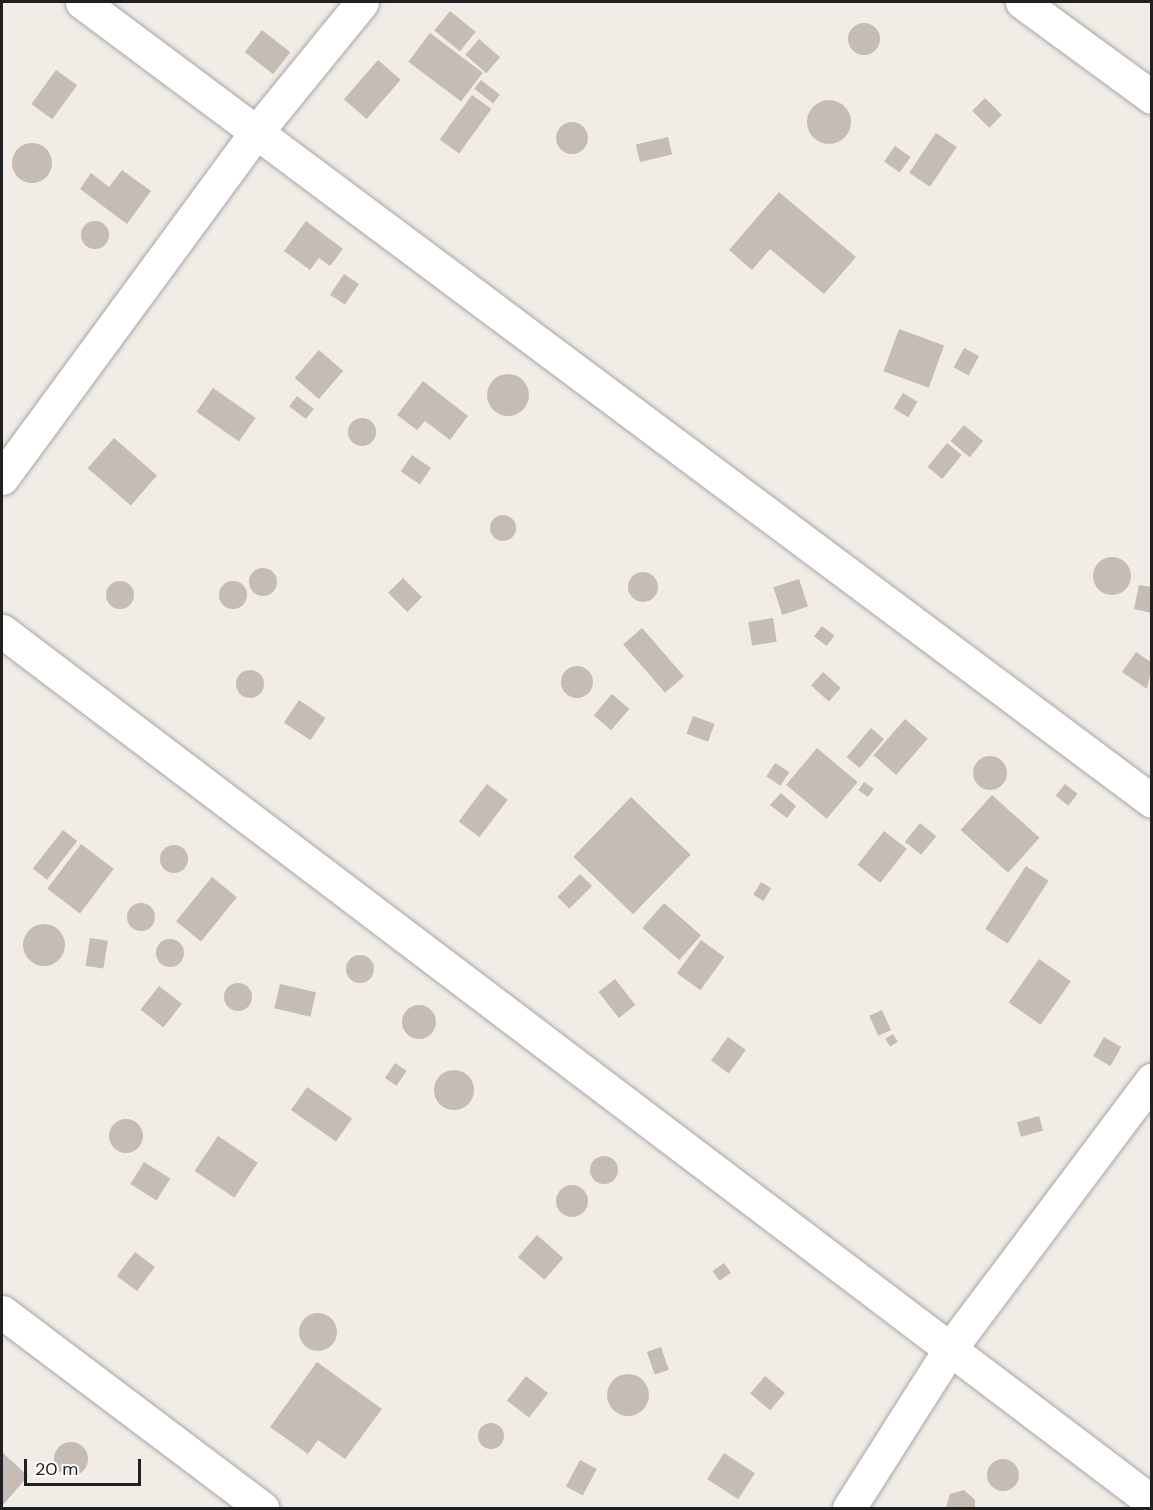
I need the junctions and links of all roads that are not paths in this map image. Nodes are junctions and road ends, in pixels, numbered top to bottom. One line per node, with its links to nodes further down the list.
1 (82, 2): 5 (street)
2 (362, 2): 5 (street)
3 (1022, 2): 4 (street)
4 (1152, 97)
5 (254, 135): 6 (street); 8 (street)
6 (2, 478)
7 (2, 632): 11 (street)
8 (1152, 801)
9 (1152, 1080): 11 (street)
10 (2, 1312): 13 (street)
11 (952, 1346): 12 (street); 14 (street)
12 (1152, 1502)
13 (262, 1509)
14 (849, 1509)

